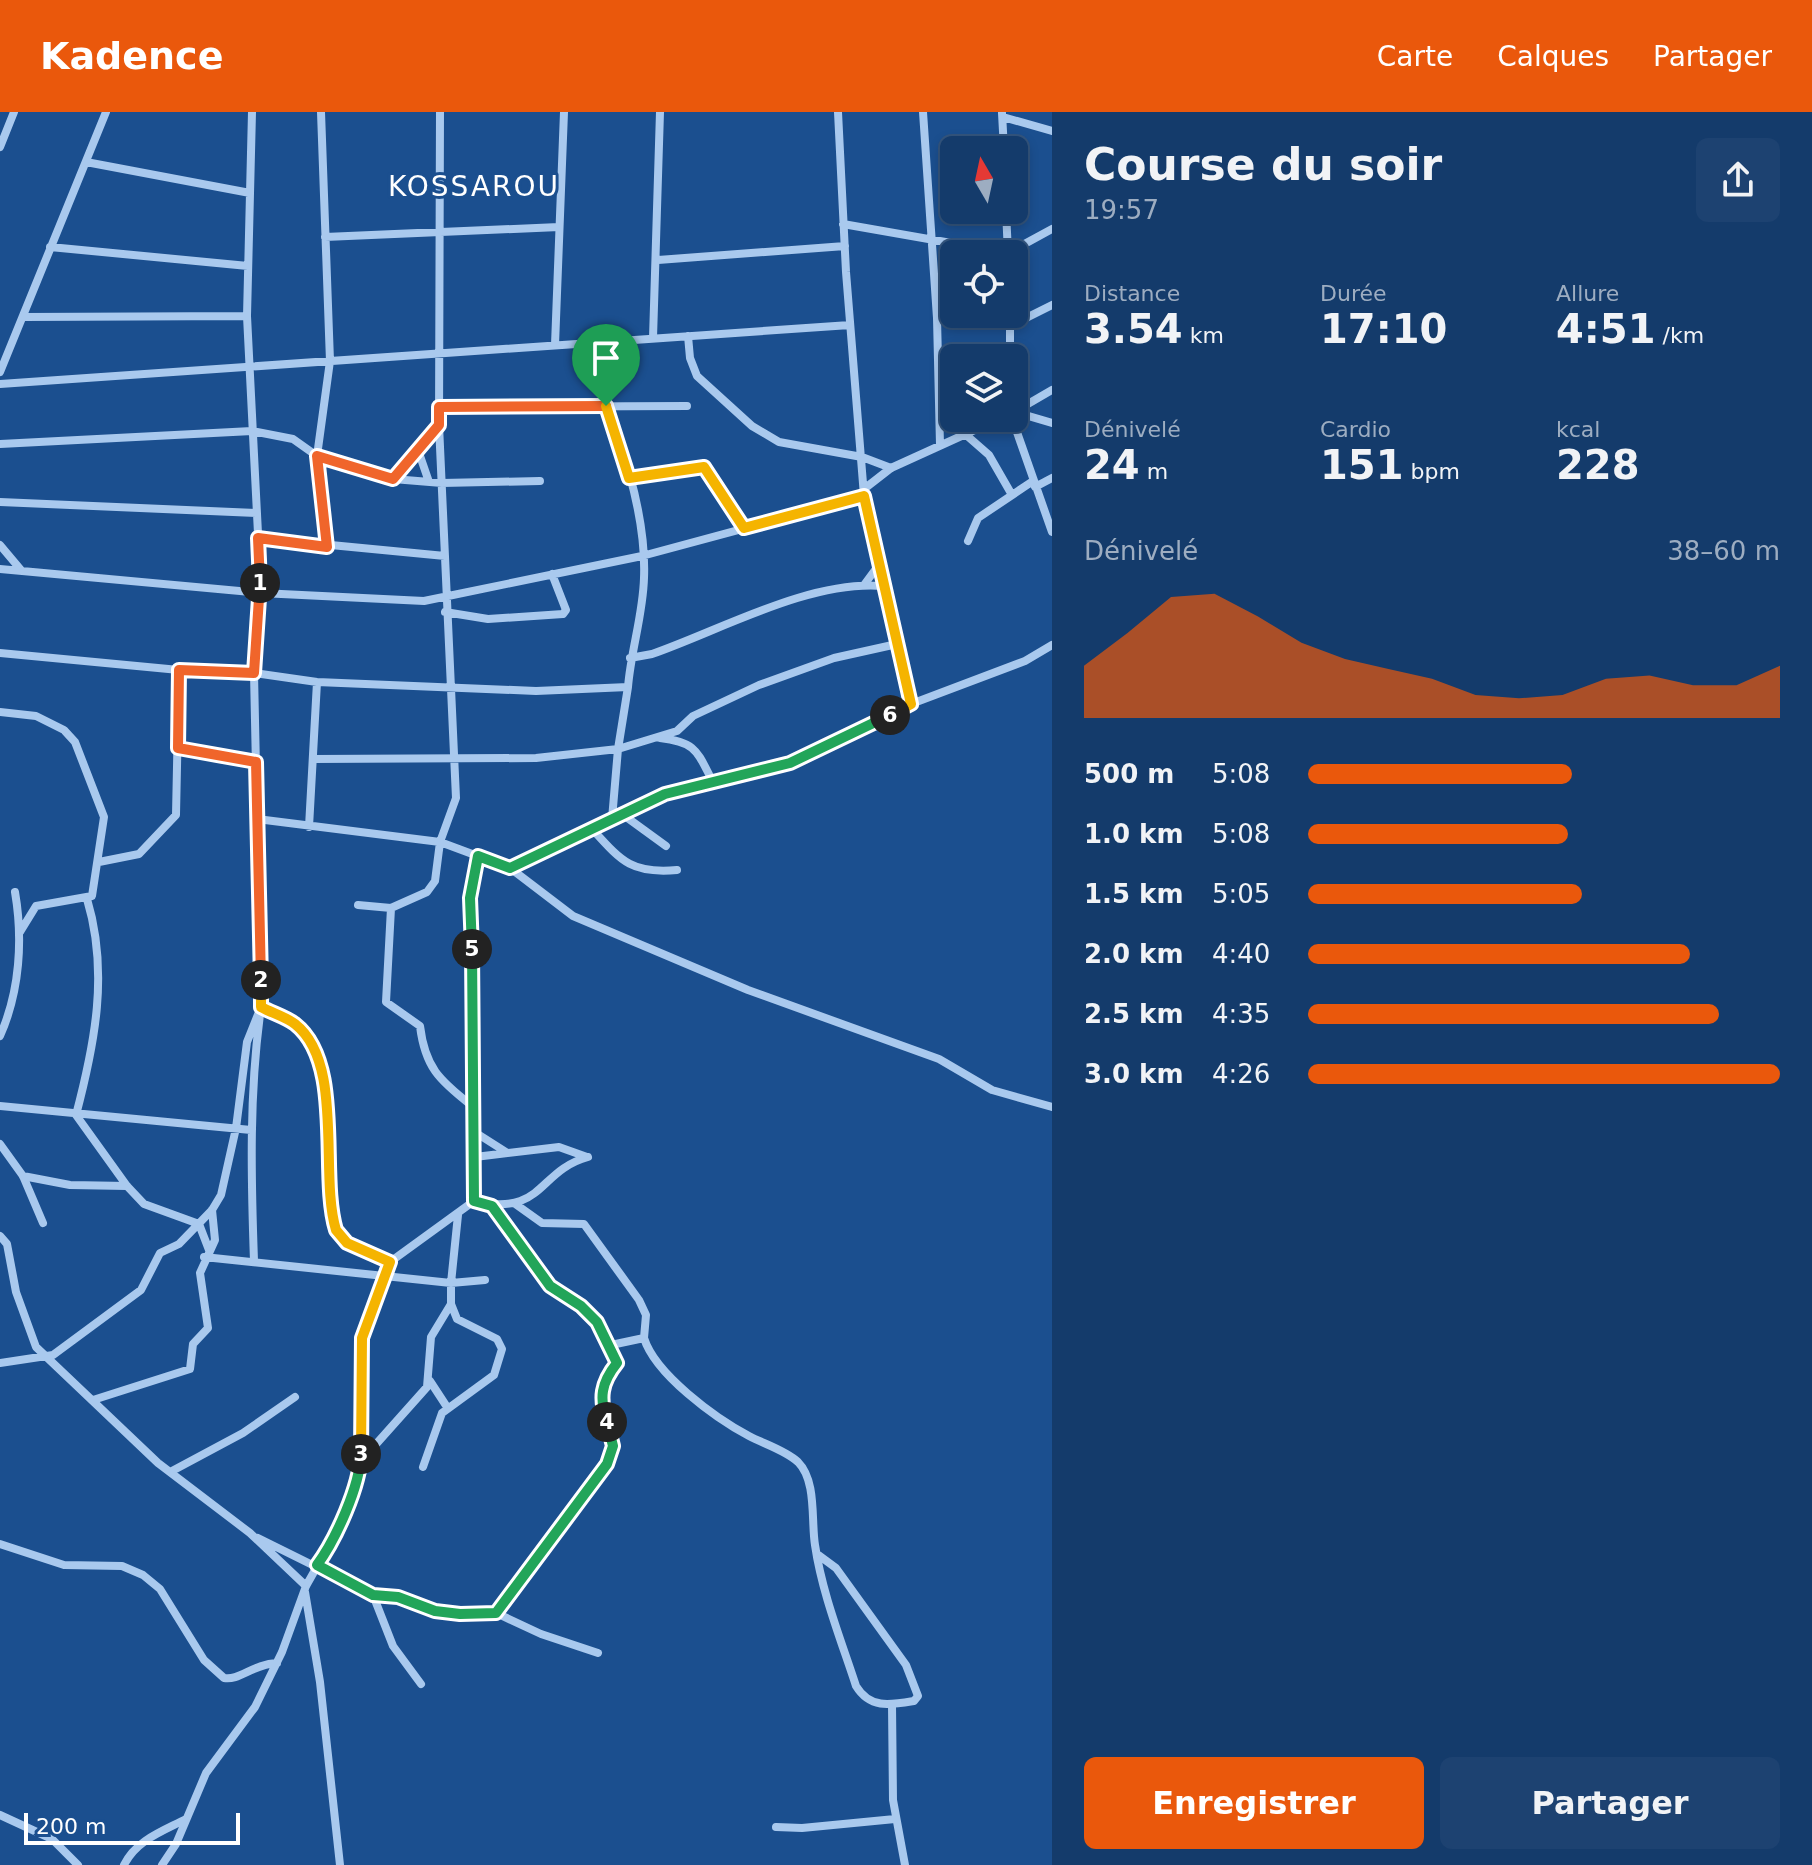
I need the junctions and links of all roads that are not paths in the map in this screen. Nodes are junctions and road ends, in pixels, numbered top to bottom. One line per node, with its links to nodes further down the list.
1 (14, 112): 13 (street)
2 (106, 112): 14 (street)
3 (252, 112): 15 (street)
4 (321, 112): 20 (street)
5 (440, 112): 19 (street)
6 (564, 112): 17 (street)
7 (660, 112): 26 (street)
8 (838, 112): 16 (street)
9 (923, 112): 21 (street)
10 (1002, 115): 11 (street); 12 (street)
11 (1052, 131)
12 (1003, 136)
13 (0, 147)
14 (86, 162): 15 (street); 25 (street)
15 (250, 193): 27 (street)
16 (843, 224): 21 (street); 24 (street)
17 (559, 227): 19 (street); 36 (street)
18 (1052, 229): 23 (street)
19 (441, 232): 20 (street); 37 (street)
20 (325, 237): 38 (street)
21 (930, 239): 22 (street); 57 (street)
22 (940, 241)
23 (1028, 243)
24 (845, 246): 26 (street); 32 (street)
25 (50, 247): 27 (street); 30 (street)
26 (658, 260): 34 (street)
27 (248, 266): 29 (street)
28 (1052, 305): 31 (street)
29 (247, 316): 30 (street); 39 (street)
30 (24, 317): 40 (street)
31 (1028, 317)
32 (850, 325): 33 (street); 60 (street)
33 (688, 336): 34 (street); 60 (street)
34 (653, 338): 35 (street)
35 (579, 344): 36 (street); 44 (street)
36 (555, 345): 37 (street)
37 (440, 353): 38 (street); 46 (street)
38 (330, 361): 39 (street); 54 (street)
39 (249, 367): 41 (street); 50 (street)
40 (0, 372)
41 (0, 384)
42 (1052, 390): 43 (street)
43 (1028, 404)
44 (606, 406): 45 (street); 46 (street); 62 (street)
45 (687, 406)
46 (439, 407): 49 (street)
47 (1028, 416): 48 (street)
48 (1052, 423)
49 (439, 425): 58 (street); 67 (street)
50 (252, 431): 55 (street); 56 (street); 72 (street)
51 (970, 432): 53 (street)
52 (1017, 432): 68 (street)
53 (965, 434): 57 (street); 70 (street)
54 (319, 438): 55 (street); 59 (street)
55 (299, 442): 59 (street)
56 (0, 444)
57 (940, 445): 61 (street)
58 (418, 450): 64 (street); 66 (street)
59 (317, 456): 64 (street); 77 (street)
60 (862, 457): 61 (street); 69 (street)
61 (891, 468): 69 (street)
62 (629, 478): 73 (street); 80 (street)
63 (1052, 478): 68 (street)
64 (393, 479): 66 (street)
65 (540, 481): 67 (street)
66 (429, 482): 67 (street)
67 (442, 483): 79 (street)
68 (1034, 484): 70 (street); 74 (street)
69 (864, 492): 73 (street); 81 (street)
70 (1012, 495): 76 (street)
71 (0, 502): 72 (street)
72 (257, 513): 75 (street)
73 (744, 528): 80 (street)
74 (1052, 532)
75 (258, 538): 77 (street); 87 (street)
76 (968, 541)
77 (327, 547): 79 (street)
78 (2, 549): 82 (street); 83 (street)
79 (445, 556): 88 (street)
80 (642, 556): 84 (street); 93 (street)
81 (878, 566): 85 (street); 86 (street)
82 (3, 569): 83 (street)
83 (22, 571): 87 (street)
84 (552, 574): 88 (street); 89 (street)
85 (864, 585): 86 (street); 93 (street)
86 (883, 586): 90 (street)
87 (261, 593): 88 (street); 95 (street)
88 (444, 596): 89 (street)
89 (445, 612): 97 (street)
90 (897, 644): 99 (street); 101 (street)
91 (1052, 645): 99 (street)
92 (0, 653): 94 (street)
93 (630, 658): 98 (street)
94 (179, 670): 95 (street); 102 (street)
95 (254, 673): 96 (street); 106 (street)
96 (317, 682): 97 (street); 105 (street)
97 (451, 686): 98 (street); 104 (street)
98 (628, 687): 103 (street)
99 (911, 704): 107 (street)
100 (0, 712): 116 (street)
101 (655, 737): 103 (street); 107 (street)
102 (178, 748): 106 (street); 116 (street)
103 (618, 749): 104 (street); 110 (street)
104 (456, 758): 105 (street); 113 (street)
105 (313, 759): 111 (street)
106 (256, 762): 109 (street)
107 (713, 782): 108 (street)
108 (622, 814): 110 (street); 114 (street)
109 (257, 819): 111 (street); 124 (street)
110 (612, 819): 112 (street)
111 (309, 828): 113 (street)
112 (593, 830): 117 (street); 118 (street)
113 (440, 842): 115 (street); 122 (street)
114 (666, 846)
115 (478, 856): 117 (street); 127 (street)
116 (99, 862): 120 (street)
117 (510, 868): 129 (street)
118 (677, 870)
119 (15, 892): 123 (street)
120 (87, 899): 123 (street); 130 (street)
121 (358, 905): 122 (street)
122 (391, 908): 127 (street)
123 (20, 932): 125 (street)
124 (261, 1007): 131 (street); 132 (street); 149 (street)
125 (4, 1010): 126 (street)
126 (0, 1036)
127 (471, 1105): 133 (street)
128 (0, 1106): 130 (street)
129 (1052, 1107)
130 (76, 1115): 131 (street); 138 (street)
131 (236, 1128): 132 (street); 142 (street)
132 (251, 1130): 148 (street)
133 (473, 1131): 135 (street); 136 (street)
134 (0, 1144): 137 (street)
135 (507, 1153): 136 (street); 140 (street)
136 (475, 1157): 139 (street)
137 (23, 1176): 138 (street); 144 (street)
138 (127, 1186): 145 (street)
139 (474, 1201): 141 (street); 143 (street)
140 (514, 1203): 141 (street); 154 (street)
141 (492, 1206): 155 (street)
142 (212, 1210): 145 (street); 147 (street)
143 (458, 1215): 149 (street); 152 (street)
144 (43, 1223)
145 (199, 1224): 147 (street); 156 (street)
146 (0, 1236): 156 (street)
147 (207, 1254): 148 (street); 160 (street)
148 (254, 1261): 150 (street)
149 (390, 1262): 150 (street)
150 (386, 1274): 152 (street); 162 (street)
151 (485, 1280): 152 (street)
152 (451, 1283): 153 (street)
153 (451, 1304): 158 (street); 161 (street)
154 (644, 1338): 155 (street); 167 (street)
155 (611, 1345): 171 (street)
156 (47, 1358): 157 (street); 160 (street)
157 (0, 1363)
158 (430, 1381): 161 (street); 162 (street)
159 (295, 1397): 164 (street)
160 (93, 1400): 164 (street)
161 (447, 1407): 163 (street)
162 (360, 1462): 168 (street)
163 (423, 1467)
164 (172, 1471): 165 (street)
165 (250, 1533): 168 (street); 169 (street)
166 (0, 1544): 173 (street)
167 (817, 1554): 175 (street); 175 (street)
168 (317, 1565): 169 (street); 170 (street)
169 (305, 1588): 173 (street); 183 (street)
170 (373, 1595): 171 (street); 174 (street)
171 (496, 1613): 172 (street)
172 (598, 1653)
173 (277, 1663): 177 (street)
174 (421, 1684)
175 (892, 1705): 178 (street)
176 (0, 1815): 180 (street)
177 (186, 1819): 181 (street); 182 (street)
178 (895, 1819): 179 (street); 184 (street)
179 (776, 1827)
180 (78, 1865)
181 (124, 1865)
182 (162, 1865)
183 (340, 1865)
184 (905, 1865)

